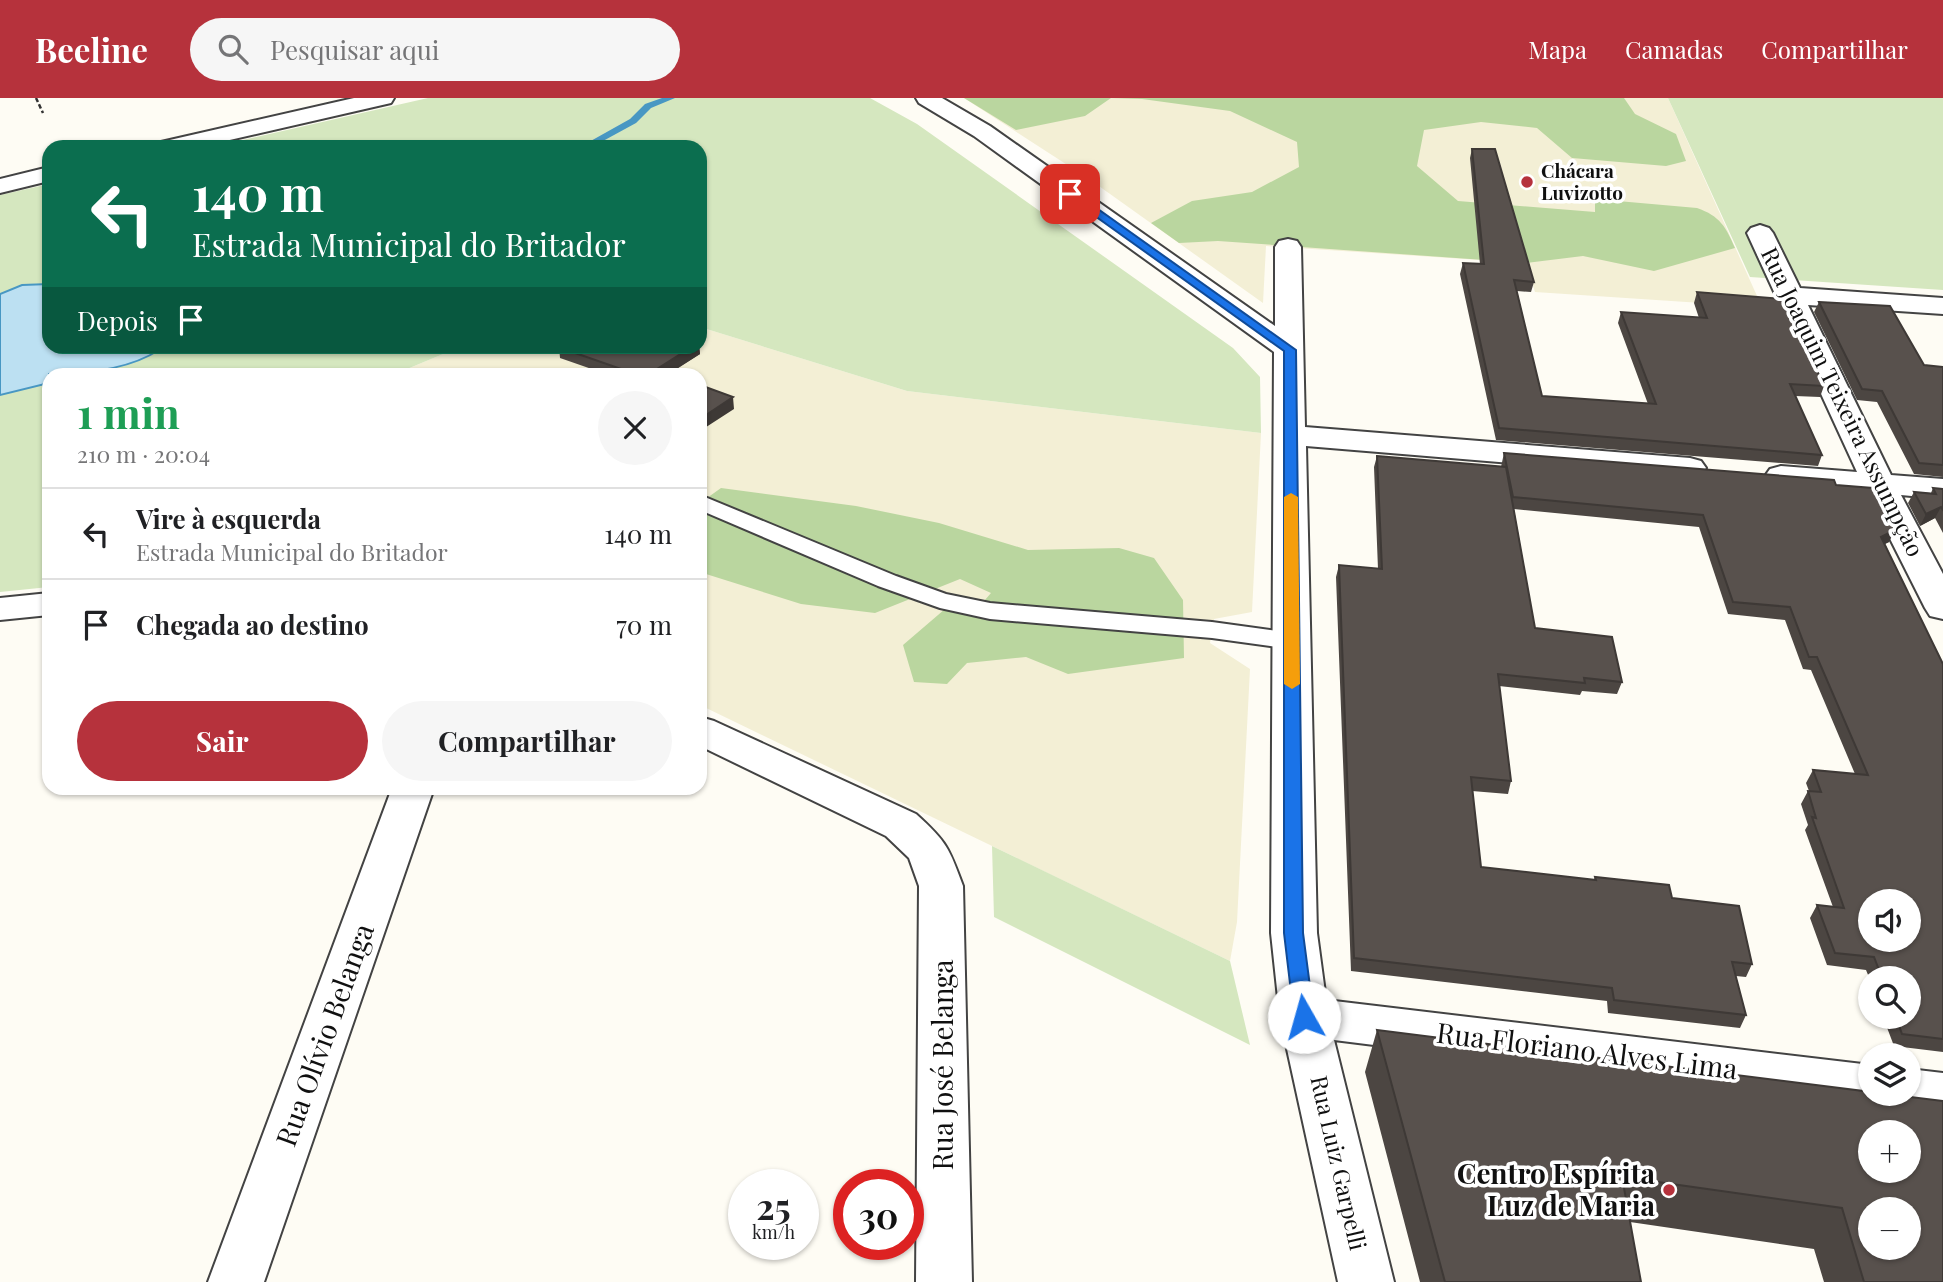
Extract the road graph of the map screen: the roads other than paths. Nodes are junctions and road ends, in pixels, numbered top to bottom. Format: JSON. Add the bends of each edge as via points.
{"nodes":[{"id":1,"x":383,"y":98,"type":"edge"},
{"id":2,"x":927,"y":98,"type":"edge"},
{"id":3,"x":200,"y":140,"type":"edge"},
{"id":4,"x":42,"y":176,"type":"edge"},
{"id":5,"x":0,"y":186,"type":"edge"},
{"id":6,"x":1760,"y":233,"type":"dead end"},
{"id":7,"x":1288,"y":247,"type":"dead end"},
{"id":8,"x":1791,"y":296,"type":"junction"},
{"id":9,"x":1943,"y":306,"type":"edge"},
{"id":10,"x":1290,"y":350,"type":"junction"},
{"id":11,"x":1290,"y":435,"type":"junction"},
{"id":12,"x":1715,"y":470,"type":"edge"},
{"id":13,"x":1756,"y":474,"type":"edge"},
{"id":14,"x":1879,"y":484,"type":"junction"},
{"id":15,"x":1943,"y":489,"type":"edge"},
{"id":16,"x":707,"y":505,"type":"edge"},
{"id":17,"x":42,"y":605,"type":"edge"},
{"id":18,"x":1943,"y":608,"type":"edge"},
{"id":19,"x":3,"y":612,"type":"edge"},
{"id":20,"x":1292,"y":641,"type":"junction"},
{"id":21,"x":707,"y":733,"type":"edge"},
{"id":22,"x":410,"y":795,"type":"edge"},
{"id":23,"x":1304,"y":1017,"type":"junction"},
{"id":24,"x":1858,"y":1084,"type":"edge"},
{"id":25,"x":1921,"y":1091,"type":"edge"},
{"id":26,"x":1943,"y":1094,"type":"edge"},
{"id":27,"x":236,"y":1282,"type":"edge"},
{"id":28,"x":944,"y":1282,"type":"edge"},
{"id":29,"x":1366,"y":1282,"type":"edge"}],
"edges":[{"from":1,"to":3,"type":"street"},
{"from":2,"to":10,"type":"street","via":[[982,131]]},
{"from":4,"to":5,"type":"street"},
{"from":6,"to":8,"type":"street","name":"Rua Joaquim Teixeira Assumpção"},
{"from":7,"to":10,"type":"street","name":"Rua Luiz Garpelli"},
{"from":8,"to":9,"type":"street"},
{"from":8,"to":14,"type":"street","name":"Rua Joaquim Teixeira Assumpção"},
{"from":10,"to":11,"type":"street","name":"Rua Luiz Garpelli"},
{"from":11,"to":12,"type":"street"},
{"from":11,"to":20,"type":"street","name":"Rua Luiz Garpelli"},
{"from":13,"to":14,"type":"street"},
{"from":14,"to":15,"type":"street"},
{"from":14,"to":18,"type":"street","name":"Rua Joaquim Teixeira Assumpção"},
{"from":16,"to":20,"type":"lane","via":[[940,600],[990,611]]},
{"from":17,"to":19,"type":"street"},
{"from":20,"to":23,"type":"street","name":"Rua Luiz Garpelli","via":[[1294,933]]},
{"from":21,"to":28,"type":"street","name":"Rua José Belanga","via":[[901,825],[928,850],[941,886]]},
{"from":22,"to":27,"type":"street","name":"Rua Olívio Belanga"},
{"from":23,"to":24,"type":"street","name":"Rua Floriano Alves Lima"},
{"from":23,"to":29,"type":"street","name":"Rua Luiz Garpelli"},
{"from":25,"to":26,"type":"street"}]}
